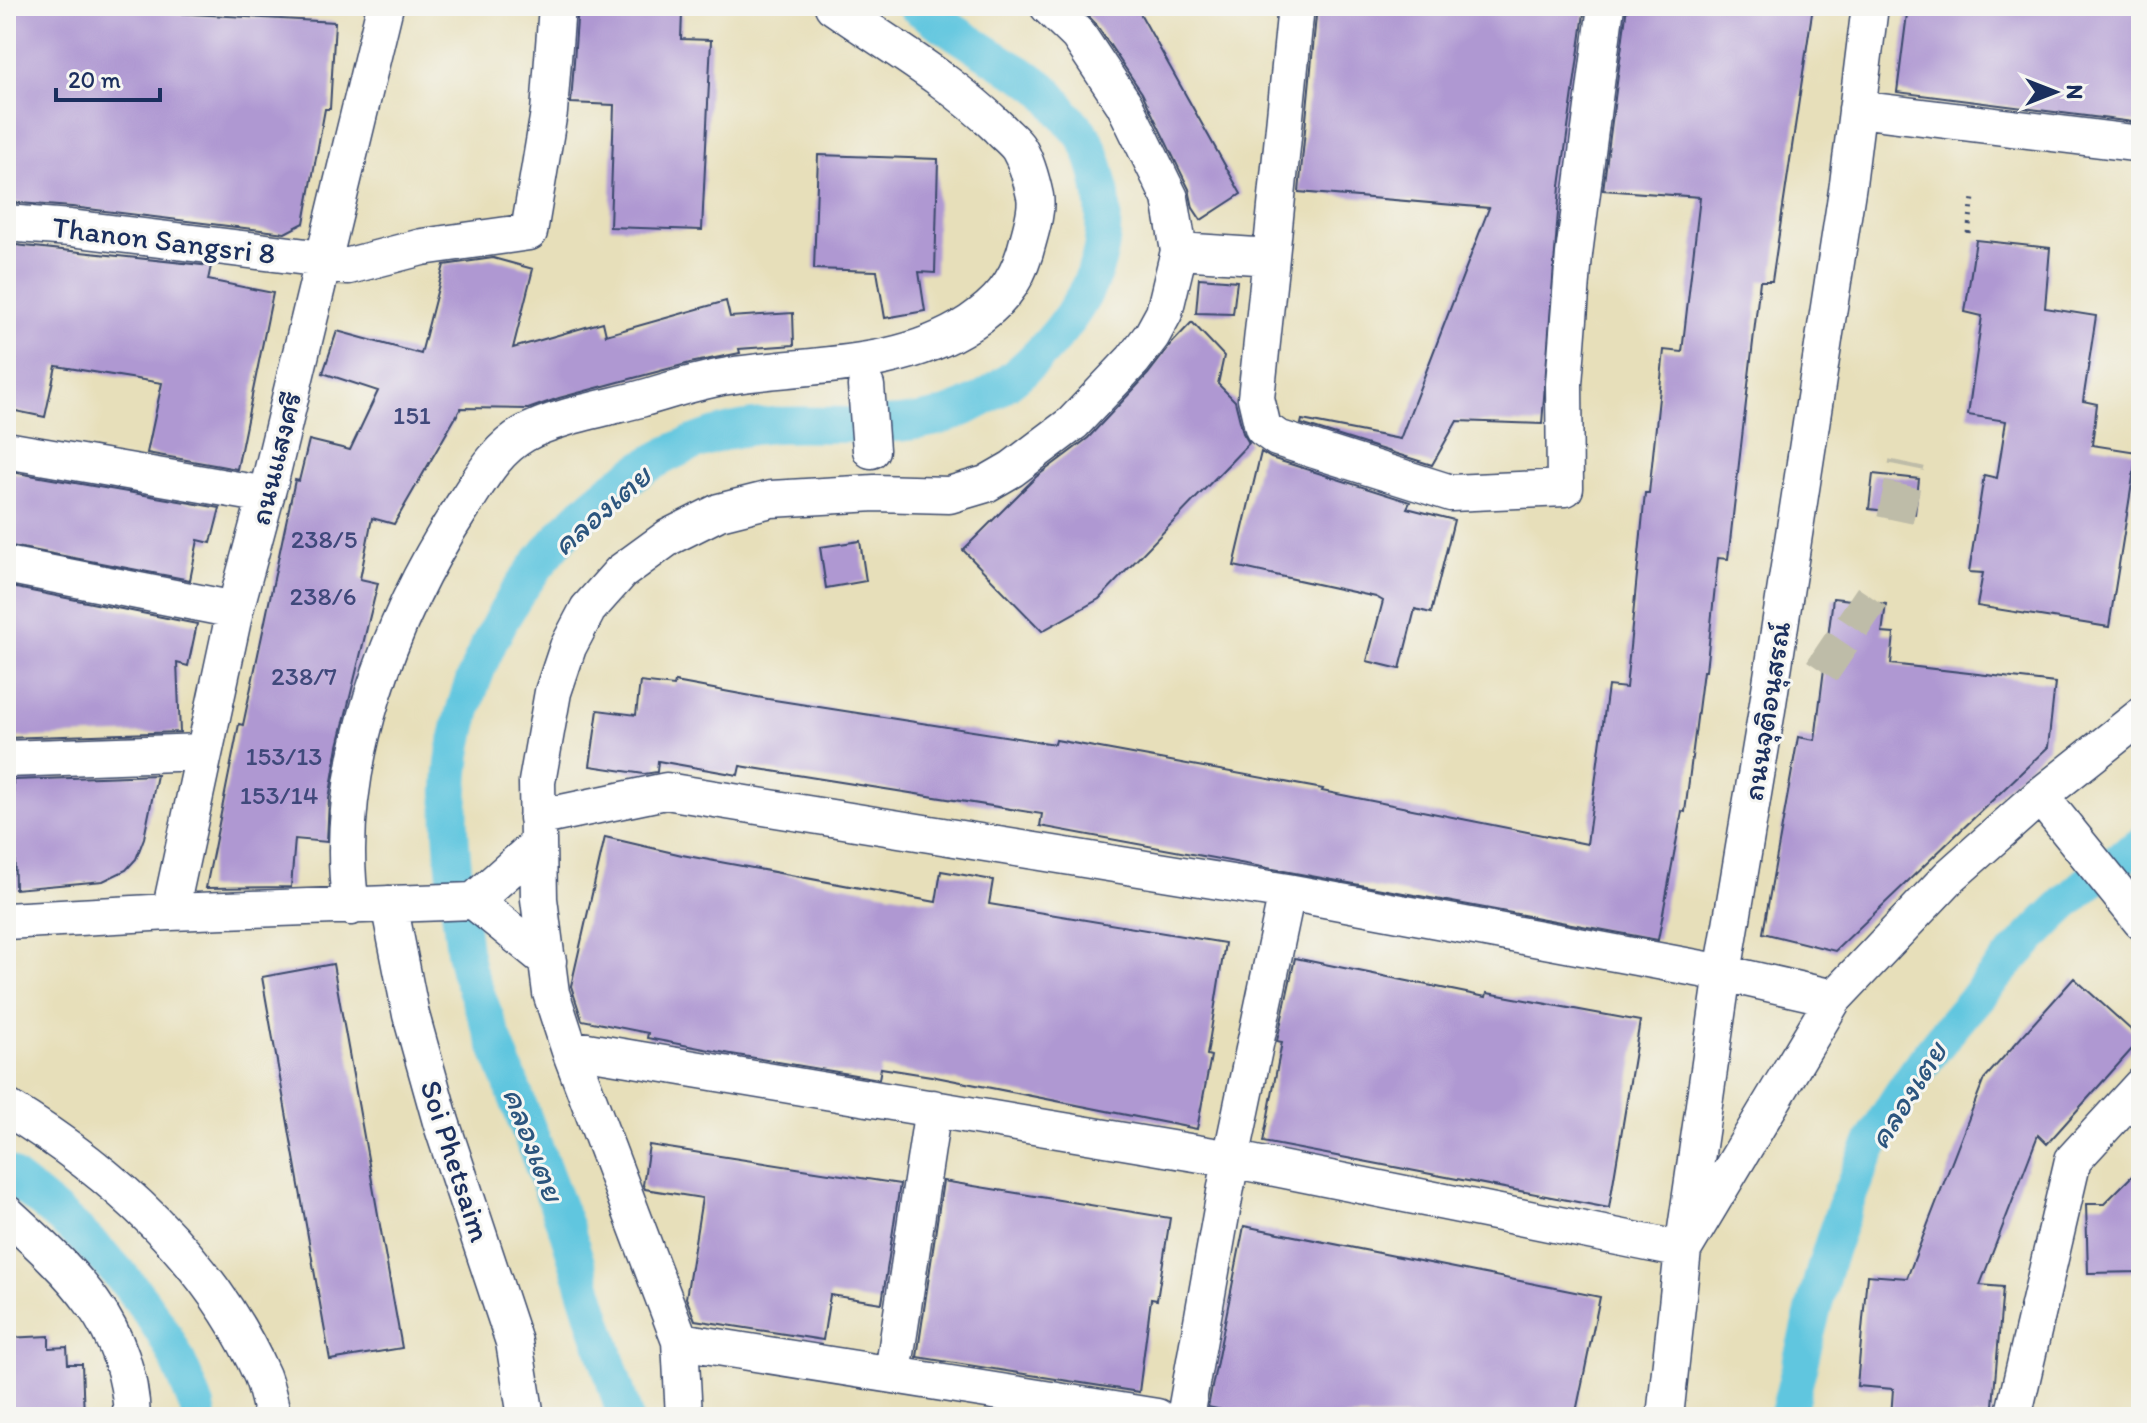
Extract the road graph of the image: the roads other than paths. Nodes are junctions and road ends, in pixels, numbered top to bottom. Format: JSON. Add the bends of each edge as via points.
{"nodes":[{"id":1,"x":385,"y":6,"type":"edge"},
{"id":2,"x":557,"y":6,"type":"edge"},
{"id":3,"x":833,"y":6,"type":"edge"},
{"id":4,"x":1048,"y":6,"type":"edge"},
{"id":5,"x":1296,"y":6,"type":"edge"},
{"id":6,"x":1606,"y":6,"type":"edge"},
{"id":7,"x":1870,"y":6,"type":"edge"},
{"id":8,"x":1857,"y":109,"type":"junction"},
{"id":9,"x":2141,"y":144,"type":"edge"},
{"id":10,"x":6,"y":223,"type":"edge"},
{"id":11,"x":1179,"y":251,"type":"junction"},
{"id":12,"x":1271,"y":257,"type":"junction"},
{"id":13,"x":322,"y":262,"type":"junction"},
{"id":14,"x":866,"y":386,"type":"dead end"},
{"id":15,"x":6,"y":450,"type":"edge"},
{"id":16,"x":871,"y":450,"type":"dead end"},
{"id":17,"x":266,"y":495,"type":"junction"},
{"id":18,"x":6,"y":565,"type":"edge"},
{"id":19,"x":235,"y":610,"type":"junction"},
{"id":20,"x":2141,"y":716,"type":"edge"},
{"id":21,"x":203,"y":752,"type":"junction"},
{"id":22,"x":6,"y":759,"type":"edge"},
{"id":23,"x":2049,"y":807,"type":"junction"},
{"id":24,"x":538,"y":831,"type":"junction"},
{"id":25,"x":1287,"y":892,"type":"junction"},
{"id":26,"x":474,"y":901,"type":"junction"},
{"id":27,"x":399,"y":904,"type":"junction"},
{"id":28,"x":351,"y":907,"type":"junction"},
{"id":29,"x":170,"y":912,"type":"junction"},
{"id":30,"x":2139,"y":913,"type":"edge"},
{"id":31,"x":6,"y":921,"type":"edge"},
{"id":32,"x":548,"y":961,"type":"junction"},
{"id":33,"x":1723,"y":973,"type":"junction"},
{"id":34,"x":1834,"y":998,"type":"junction"},
{"id":35,"x":569,"y":1048,"type":"junction"},
{"id":36,"x":2141,"y":1086,"type":"edge"},
{"id":37,"x":6,"y":1107,"type":"edge"},
{"id":38,"x":933,"y":1108,"type":"junction"},
{"id":39,"x":1231,"y":1159,"type":"junction"},
{"id":40,"x":6,"y":1213,"type":"edge"},
{"id":41,"x":1683,"y":1250,"type":"junction"},
{"id":42,"x":50,"y":1253,"type":"junction"},
{"id":43,"x":6,"y":1254,"type":"edge"},
{"id":44,"x":680,"y":1341,"type":"junction"},
{"id":45,"x":893,"y":1373,"type":"junction"},
{"id":46,"x":132,"y":1417,"type":"edge"},
{"id":47,"x":273,"y":1417,"type":"edge"},
{"id":48,"x":526,"y":1417,"type":"edge"},
{"id":49,"x":684,"y":1417,"type":"edge"},
{"id":50,"x":1157,"y":1417,"type":"edge"},
{"id":51,"x":1185,"y":1417,"type":"edge"},
{"id":52,"x":1665,"y":1417,"type":"edge"},
{"id":53,"x":2013,"y":1417,"type":"edge"}],
"edges":[{"from":1,"to":13,"type":"street","name":"ถนนเเสงศรี"},
{"from":2,"to":13,"type":"street","name":"Thanon Sangsri 8","via":[[549,112],[529,232],[422,247],[349,266]]},
{"from":3,"to":28,"type":"street","via":[[978,108],[1018,148],[1036,200],[1010,288],[990,309],[952,334],[901,354],[727,376],[537,428],[509,445],[444,534],[379,676],[364,724],[351,801],[346,854]]},
{"from":4,"to":11,"type":"street","via":[[1078,35],[1137,129],[1170,198]]},
{"from":5,"to":12,"type":"street"},
{"from":6,"to":12,"type":"street","via":[[1574,254],[1564,384],[1565,488],[1451,493],[1277,438],[1263,428],[1256,398]]},
{"from":7,"to":8,"type":"street","name":"ถนนจุติอนุสรณ์"},
{"from":8,"to":9,"type":"street"},
{"from":8,"to":33,"type":"street","name":"ถนนจุติอนุสรณ์"},
{"from":10,"to":13,"type":"street","name":"Thanon Sangsri 8"},
{"from":11,"to":12,"type":"street"},
{"from":11,"to":24,"type":"street","via":[[1164,313],[1133,360],[1073,423],[1012,469],[967,492],[949,495],[875,493],[745,504],[694,523],[621,572],[588,609],[553,692],[537,782]]},
{"from":13,"to":17,"type":"street","name":"ถนนเเสงศรี"},
{"from":14,"to":16,"type":"street"},
{"from":15,"to":17,"type":"street"},
{"from":17,"to":19,"type":"street","name":"ถนนเเสงศรี"},
{"from":18,"to":19,"type":"street"},
{"from":19,"to":21,"type":"street","name":"ถนนเเสงศรี"},
{"from":20,"to":23,"type":"street"},
{"from":21,"to":22,"type":"street"},
{"from":21,"to":29,"type":"street","name":"ถนนเเสงศรี"},
{"from":23,"to":30,"type":"street"},
{"from":23,"to":34,"type":"street","via":[[1950,876]]},
{"from":24,"to":25,"type":"street","via":[[666,791]]},
{"from":24,"to":26,"type":"street"},
{"from":24,"to":32,"type":"street","via":[[539,899]]},
{"from":25,"to":33,"type":"street"},
{"from":25,"to":39,"type":"street"},
{"from":26,"to":27,"type":"street"},
{"from":26,"to":32,"type":"street"},
{"from":27,"to":28,"type":"street"},
{"from":27,"to":48,"type":"street","name":"Soi Phetsaim","via":[[411,1015],[514,1342]]},
{"from":28,"to":29,"type":"street"},
{"from":29,"to":31,"type":"street"},
{"from":32,"to":35,"type":"street","via":[[551,993]]},
{"from":33,"to":34,"type":"street"},
{"from":33,"to":41,"type":"street","name":"ถนนจุติอนุสรณ์"},
{"from":34,"to":41,"type":"street"},
{"from":35,"to":38,"type":"street"},
{"from":35,"to":44,"type":"street"},
{"from":36,"to":53,"type":"street","via":[[2073,1160]]},
{"from":37,"to":47,"type":"street","via":[[94,1165],[136,1202],[202,1275],[263,1378]]},
{"from":38,"to":39,"type":"street"},
{"from":38,"to":45,"type":"street"},
{"from":39,"to":41,"type":"street"},
{"from":39,"to":51,"type":"street"},
{"from":40,"to":42,"type":"street"},
{"from":41,"to":52,"type":"street","name":"ถนนจุติอนุสรณ์"},
{"from":42,"to":43,"type":"street"},
{"from":42,"to":46,"type":"street","via":[[113,1334],[128,1376]]},
{"from":44,"to":45,"type":"street"},
{"from":44,"to":49,"type":"street"},
{"from":45,"to":50,"type":"street"}]}
